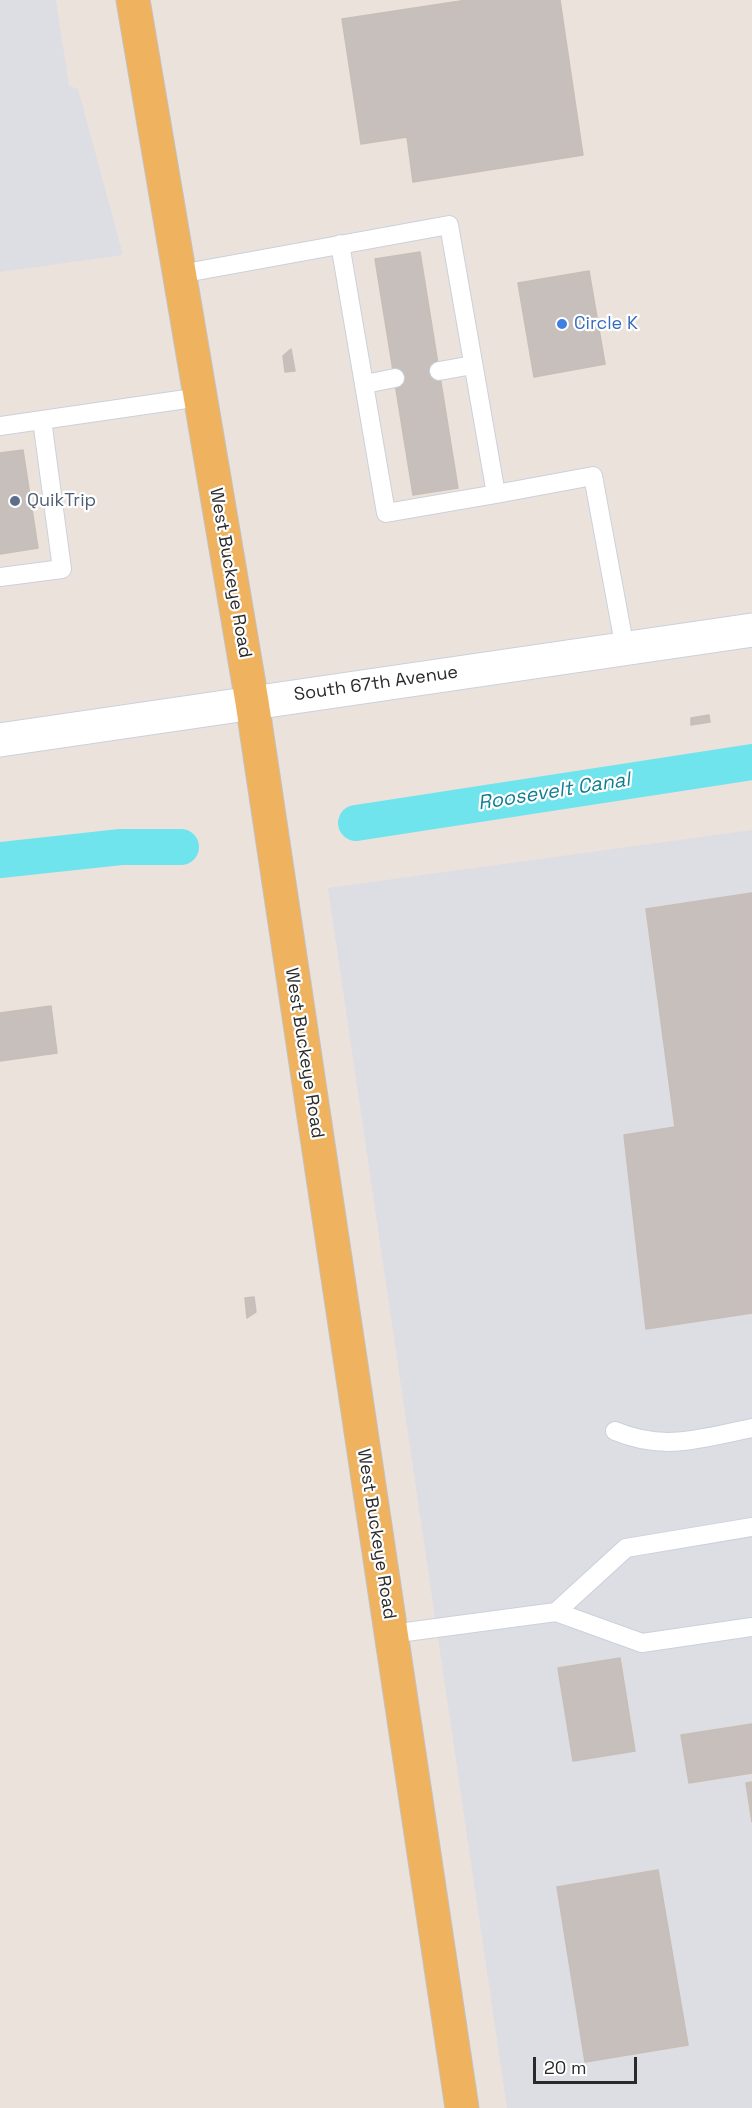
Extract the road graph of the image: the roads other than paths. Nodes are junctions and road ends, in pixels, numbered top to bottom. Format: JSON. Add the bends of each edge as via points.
{"nodes":[{"id":1,"x":133,"y":0,"type":"edge"},
{"id":2,"x":340,"y":244,"type":"junction"},
{"id":3,"x":180,"y":274,"type":"junction"},
{"id":4,"x":473,"y":365,"type":"junction"},
{"id":5,"x":439,"y":371,"type":"dead end"},
{"id":6,"x":395,"y":378,"type":"dead end"},
{"id":7,"x":365,"y":384,"type":"junction"},
{"id":8,"x":200,"y":396,"type":"junction"},
{"id":9,"x":42,"y":420,"type":"junction"},
{"id":10,"x":0,"y":426,"type":"edge"},
{"id":11,"x":496,"y":494,"type":"junction"},
{"id":12,"x":0,"y":577,"type":"edge"},
{"id":13,"x":752,"y":630,"type":"edge"},
{"id":14,"x":625,"y":649,"type":"junction"},
{"id":15,"x":252,"y":702,"type":"junction"},
{"id":16,"x":0,"y":740,"type":"edge"},
{"id":17,"x":752,"y":1428,"type":"edge"},
{"id":18,"x":615,"y":1431,"type":"dead end"},
{"id":19,"x":752,"y":1527,"type":"edge"},
{"id":20,"x":556,"y":1612,"type":"junction"},
{"id":21,"x":752,"y":1627,"type":"edge"},
{"id":22,"x":391,"y":1634,"type":"junction"},
{"id":23,"x":462,"y":2108,"type":"edge"}],
"edges":[{"from":1,"to":3,"type":"main road","name":"West Buckeye Road"},
{"from":2,"to":3,"type":"lane"},
{"from":2,"to":4,"type":"lane","via":[[449,225]]},
{"from":2,"to":7,"type":"lane"},
{"from":3,"to":8,"type":"main road","name":"West Buckeye Road"},
{"from":4,"to":5,"type":"lane"},
{"from":4,"to":11,"type":"lane"},
{"from":6,"to":7,"type":"lane"},
{"from":7,"to":11,"type":"lane","via":[[386,513]]},
{"from":8,"to":9,"type":"lane"},
{"from":8,"to":15,"type":"main road","name":"West Buckeye Road"},
{"from":9,"to":10,"type":"lane"},
{"from":9,"to":12,"type":"lane","via":[[62,568]]},
{"from":11,"to":14,"type":"lane","via":[[593,476]]},
{"from":13,"to":14,"type":"main road","name":"South 67th Avenue"},
{"from":14,"to":15,"type":"main road","name":"South 67th Avenue"},
{"from":15,"to":16,"type":"main road","name":"South 67th Avenue"},
{"from":15,"to":22,"type":"main road","name":"West Buckeye Road"},
{"from":17,"to":18,"type":"lane","via":[[681,1442],[652,1443]]},
{"from":19,"to":20,"type":"lane","via":[[626,1548]]},
{"from":20,"to":21,"type":"lane","via":[[642,1643]]},
{"from":20,"to":22,"type":"lane"},
{"from":22,"to":23,"type":"main road","name":"West Buckeye Road"}]}
